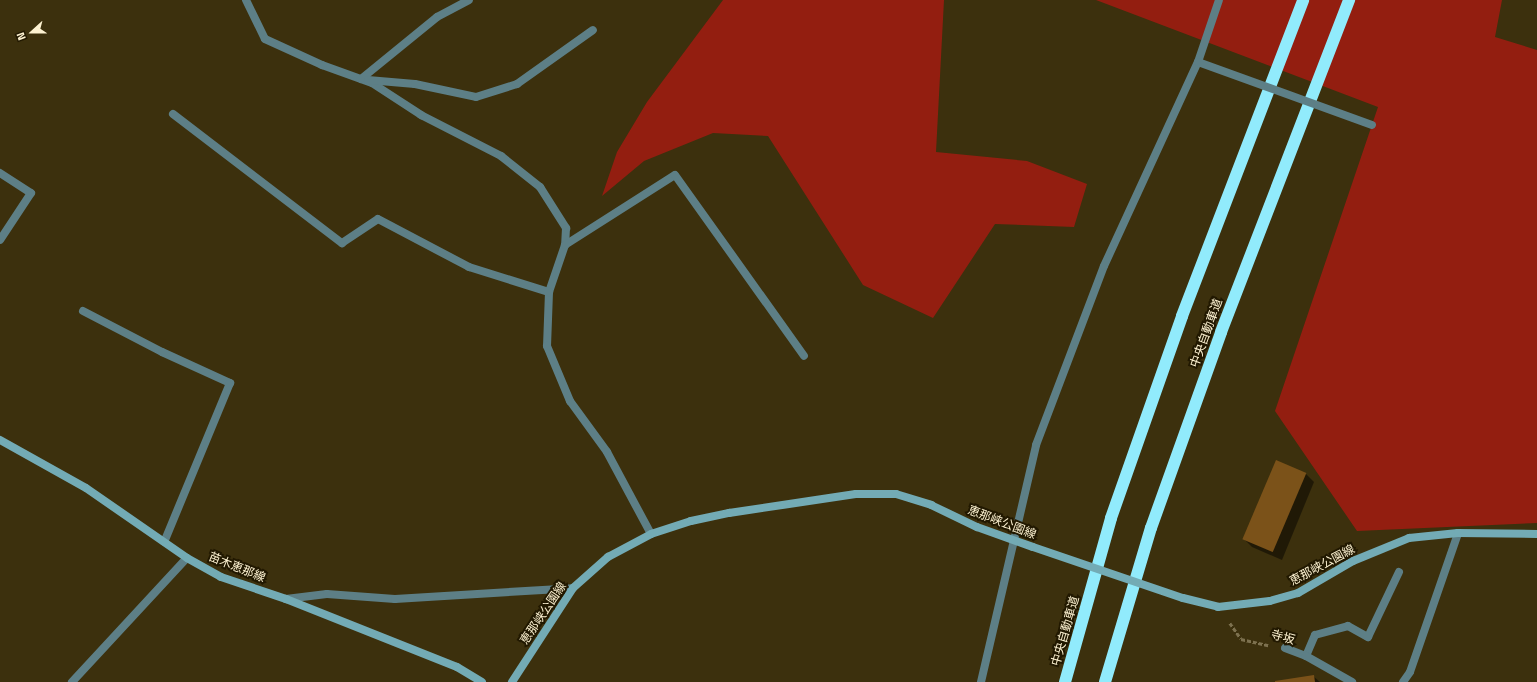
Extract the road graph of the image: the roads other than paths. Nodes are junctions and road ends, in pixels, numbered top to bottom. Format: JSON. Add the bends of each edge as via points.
{"nodes":[{"id":1,"x":246,"y":0,"type":"edge"},
{"id":2,"x":469,"y":0,"type":"edge"},
{"id":3,"x":1220,"y":0,"type":"edge"},
{"id":4,"x":1303,"y":0,"type":"edge"},
{"id":5,"x":1349,"y":0,"type":"edge"},
{"id":6,"x":592,"y":30,"type":"dead end"},
{"id":7,"x":1198,"y":62,"type":"junction"},
{"id":8,"x":361,"y":79,"type":"junction"},
{"id":9,"x":173,"y":114,"type":"dead end"},
{"id":10,"x":1372,"y":125,"type":"dead end"},
{"id":11,"x":0,"y":173,"type":"edge"},
{"id":12,"x":0,"y":240,"type":"edge"},
{"id":13,"x":565,"y":245,"type":"junction"},
{"id":14,"x":549,"y":292,"type":"junction"},
{"id":15,"x":83,"y":311,"type":"dead end"},
{"id":16,"x":804,"y":356,"type":"dead end"},
{"id":17,"x":0,"y":440,"type":"edge"},
{"id":18,"x":1458,"y":533,"type":"junction"},
{"id":19,"x":651,"y":534,"type":"junction"},
{"id":20,"x":1537,"y":534,"type":"edge"},
{"id":21,"x":1015,"y":540,"type":"junction"},
{"id":22,"x":164,"y":542,"type":"junction"},
{"id":23,"x":187,"y":558,"type":"junction"},
{"id":24,"x":1399,"y":572,"type":"dead end"},
{"id":25,"x":573,"y":588,"type":"junction"},
{"id":26,"x":286,"y":599,"type":"junction"},
{"id":27,"x":1285,"y":648,"type":"road end"},
{"id":28,"x":1306,"y":656,"type":"junction"},
{"id":29,"x":72,"y":682,"type":"edge"},
{"id":30,"x":482,"y":682,"type":"edge"},
{"id":31,"x":512,"y":682,"type":"edge"},
{"id":32,"x":981,"y":682,"type":"edge"},
{"id":33,"x":1064,"y":682,"type":"edge"},
{"id":34,"x":1105,"y":682,"type":"edge"},
{"id":35,"x":1352,"y":682,"type":"edge"},
{"id":36,"x":1403,"y":682,"type":"edge"}],
"edges":[{"from":1,"to":8,"type":"street","via":[[265,39],[322,65]]},
{"from":2,"to":8,"type":"street","via":[[437,17]]},
{"from":3,"to":7,"type":"street"},
{"from":4,"to":33,"type":"highway","name":"中央自動車道","via":[[1182,316],[1122,488]]},
{"from":5,"to":34,"type":"highway","name":"中央自動車道","via":[[1215,347],[1151,528]]},
{"from":6,"to":8,"type":"street","via":[[517,84],[476,96],[415,84]]},
{"from":7,"to":10,"type":"street","bridge":true},
{"from":7,"to":21,"type":"street","via":[[1104,266],[1036,445]]},
{"from":8,"to":13,"type":"street","via":[[372,83],[421,115],[501,156],[540,187],[566,228]]},
{"from":9,"to":14,"type":"street","via":[[342,243],[378,219],[469,267]]},
{"from":11,"to":12,"type":"street","via":[[31,193]]},
{"from":13,"to":14,"type":"street"},
{"from":13,"to":16,"type":"street","via":[[675,175]]},
{"from":14,"to":19,"type":"street","via":[[547,346],[570,401],[607,452]]},
{"from":15,"to":22,"type":"street","via":[[162,352],[230,383]]},
{"from":17,"to":22,"type":"main road","name":"苗木恵那線","via":[[86,488]]},
{"from":18,"to":20,"type":"main road","name":"恵那峡公園線"},
{"from":18,"to":21,"type":"main road","name":"恵那峡公園線","bridge":true,"via":[[1409,538],[1390,544],[1291,595],[1270,601],[1218,607],[1183,598]]},
{"from":18,"to":36,"type":"street","via":[[1410,672]]},
{"from":19,"to":21,"type":"main road","name":"恵那峡公園線","via":[[729,512],[856,494],[896,494],[931,505],[977,527]]},
{"from":19,"to":25,"type":"main road","name":"恵那峡公園線","via":[[608,557]]},
{"from":21,"to":32,"type":"street"},
{"from":22,"to":23,"type":"main road","name":"苗木恵那線"},
{"from":23,"to":26,"type":"main road","name":"苗木恵那線","via":[[221,577]]},
{"from":23,"to":29,"type":"street"},
{"from":24,"to":28,"type":"street","via":[[1368,637],[1348,626],[1316,635]]},
{"from":25,"to":26,"type":"street","via":[[396,599],[327,594]]},
{"from":25,"to":31,"type":"main road","name":"恵那峡公園線"},
{"from":26,"to":30,"type":"main road","name":"苗木恵那線","via":[[457,667]]},
{"from":27,"to":28,"type":"street","name":"寺坂"},
{"from":28,"to":35,"type":"street","name":"寺坂"}]}
